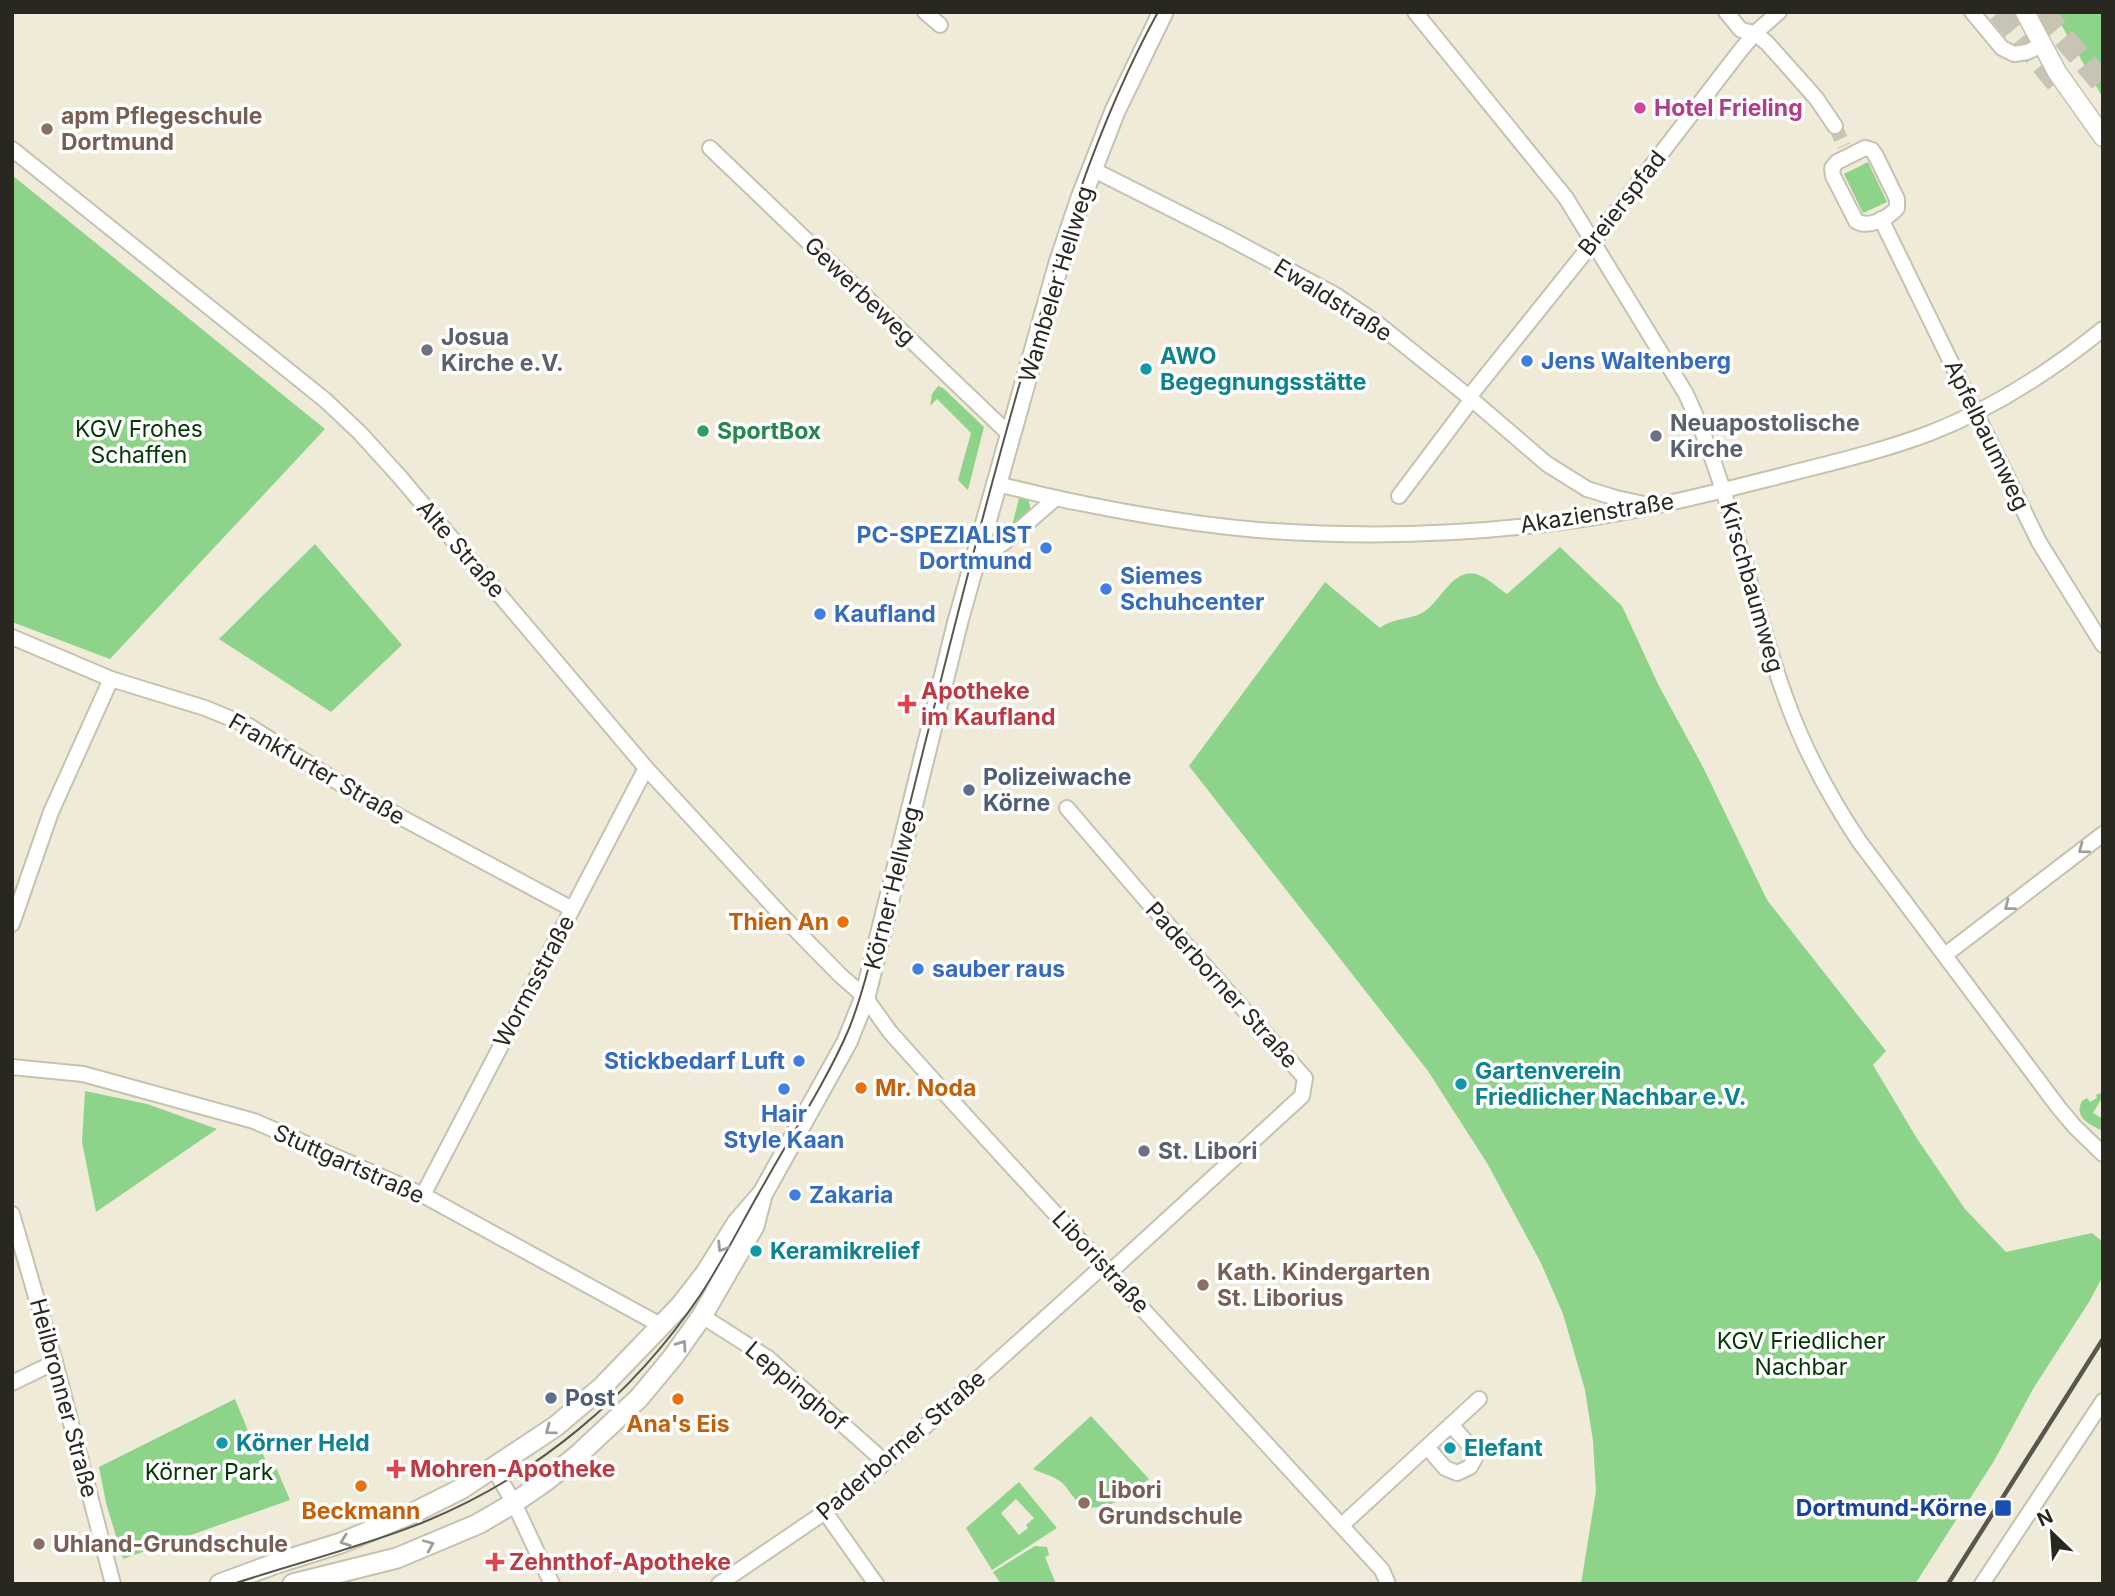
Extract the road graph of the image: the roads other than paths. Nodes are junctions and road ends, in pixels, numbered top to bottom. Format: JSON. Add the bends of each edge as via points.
{"nodes":[{"id":1,"x":925,"y":12,"type":"edge"},
{"id":2,"x":1163,"y":12,"type":"edge"},
{"id":3,"x":1416,"y":12,"type":"edge"},
{"id":4,"x":1726,"y":12,"type":"edge"},
{"id":5,"x":1779,"y":12,"type":"edge"},
{"id":6,"x":1972,"y":12,"type":"edge"},
{"id":7,"x":2025,"y":12,"type":"edge"},
{"id":8,"x":940,"y":25,"type":"dead end"},
{"id":9,"x":1755,"y":33,"type":"junction"},
{"id":10,"x":2042,"y":45,"type":"junction"},
{"id":11,"x":1835,"y":126,"type":"tunnel mouth"},
{"id":12,"x":2103,"y":137,"type":"edge"},
{"id":13,"x":709,"y":148,"type":"dead end"},
{"id":14,"x":12,"y":149,"type":"edge"},
{"id":15,"x":1092,"y":169,"type":"junction"},
{"id":16,"x":1881,"y":219,"type":"junction"},
{"id":17,"x":1593,"y":241,"type":"junction"},
{"id":18,"x":2103,"y":329,"type":"edge"},
{"id":19,"x":1470,"y":398,"type":"junction"},
{"id":20,"x":1975,"y":412,"type":"junction"},
{"id":21,"x":1010,"y":434,"type":"junction"},
{"id":22,"x":996,"y":484,"type":"junction"},
{"id":23,"x":1587,"y":489,"type":"junction"},
{"id":24,"x":1724,"y":490,"type":"junction"},
{"id":25,"x":1399,"y":496,"type":"dead end"},
{"id":26,"x":1056,"y":498,"type":"junction"},
{"id":27,"x":1652,"y":506,"type":"junction"},
{"id":28,"x":1578,"y":520,"type":"junction"},
{"id":29,"x":973,"y":564,"type":"junction"},
{"id":30,"x":12,"y":637,"type":"edge"},
{"id":31,"x":2103,"y":645,"type":"edge"},
{"id":32,"x":111,"y":679,"type":"junction"},
{"id":33,"x":646,"y":768,"type":"junction"},
{"id":34,"x":1067,"y":808,"type":"dead end"},
{"id":35,"x":2103,"y":834,"type":"edge"},
{"id":36,"x":572,"y":909,"type":"junction"},
{"id":37,"x":12,"y":924,"type":"edge"},
{"id":38,"x":1945,"y":955,"type":"junction"},
{"id":39,"x":865,"y":997,"type":"junction"},
{"id":40,"x":12,"y":1067,"type":"edge"},
{"id":41,"x":2103,"y":1154,"type":"edge"},
{"id":42,"x":763,"y":1193,"type":"junction"},
{"id":43,"x":423,"y":1195,"type":"junction"},
{"id":44,"x":12,"y":1214,"type":"edge"},
{"id":45,"x":1107,"y":1269,"type":"junction"},
{"id":46,"x":702,"y":1316,"type":"junction"},
{"id":47,"x":662,"y":1326,"type":"junction"},
{"id":48,"x":55,"y":1362,"type":"junction"},
{"id":49,"x":12,"y":1383,"type":"edge"},
{"id":50,"x":1479,"y":1399,"type":"dead end"},
{"id":51,"x":2103,"y":1401,"type":"edge"},
{"id":52,"x":1451,"y":1425,"type":"junction"},
{"id":53,"x":1427,"y":1447,"type":"junction"},
{"id":54,"x":885,"y":1462,"type":"junction"},
{"id":55,"x":495,"y":1469,"type":"junction"},
{"id":56,"x":514,"y":1503,"type":"junction"},
{"id":57,"x":825,"y":1512,"type":"junction"},
{"id":58,"x":1342,"y":1525,"type":"junction"},
{"id":59,"x":113,"y":1584,"type":"edge"},
{"id":60,"x":219,"y":1584,"type":"edge"},
{"id":61,"x":293,"y":1584,"type":"edge"},
{"id":62,"x":552,"y":1584,"type":"edge"},
{"id":63,"x":719,"y":1584,"type":"edge"},
{"id":64,"x":876,"y":1584,"type":"edge"},
{"id":65,"x":1388,"y":1584,"type":"edge"},
{"id":66,"x":1982,"y":1584,"type":"edge"}],
"edges":[{"from":1,"to":8,"type":"street"},
{"from":2,"to":15,"type":"main road","name":"Wambeler Hellweg"},
{"from":3,"to":17,"type":"street","name":"Kirschbaumweg","via":[[1549,175]]},
{"from":4,"to":9,"type":"street","via":[[1741,30]]},
{"from":5,"to":9,"type":"street","name":"Breierspfad"},
{"from":6,"to":10,"type":"street","via":[[2002,48],[2014,54]]},
{"from":7,"to":10,"type":"street"},
{"from":9,"to":11,"type":"street","via":[[1816,98]]},
{"from":9,"to":17,"type":"street","name":"Breierspfad"},
{"from":10,"to":12,"type":"street"},
{"from":13,"to":21,"type":"street","name":"Gewerbeweg"},
{"from":14,"to":33,"type":"street","name":"Alte Straße","via":[[360,433]]},
{"from":15,"to":19,"type":"street","name":"Ewaldstraße","via":[[1337,296]]},
{"from":15,"to":21,"type":"main road","name":"Wambeler Hellweg","via":[[1059,263]]},
{"from":16,"to":16,"type":"street","via":[[1861,224],[1850,210],[1832,168],[1847,151],[1865,148],[1876,156],[1897,199],[1897,208]]},
{"from":16,"to":20,"type":"street","name":"Apfelbaumweg"},
{"from":17,"to":19,"type":"street","name":"Breierspfad"},
{"from":17,"to":24,"type":"street","name":"Kirschbaumweg","via":[[1686,394]]},
{"from":18,"to":20,"type":"street","name":"Akazienstraße","via":[[2026,384]]},
{"from":19,"to":23,"type":"street","name":"Ewaldstraße","via":[[1547,464]]},
{"from":19,"to":25,"type":"street","name":"Breierspfad"},
{"from":20,"to":24,"type":"street","name":"Akazienstraße","via":[[1886,448]]},
{"from":20,"to":31,"type":"street","name":"Apfelbaumweg","via":[[2039,542]]},
{"from":21,"to":22,"type":"main road","name":"Wambeler Hellweg"},
{"from":22,"to":26,"type":"street","name":"Akazienstraße"},
{"from":22,"to":29,"type":"main road","name":"Wambeler Hellweg"},
{"from":23,"to":27,"type":"street","name":"Ewaldstraße"},
{"from":23,"to":28,"type":"street","via":[[1588,506]]},
{"from":24,"to":27,"type":"street","name":"Akazienstraße"},
{"from":24,"to":38,"type":"street","name":"Kirschbaumweg","via":[[1786,699],[1816,769],[1859,841]]},
{"from":26,"to":28,"type":"street","name":"Akazienstraße","via":[[1155,518],[1357,535]]},
{"from":26,"to":29,"type":"street"},
{"from":27,"to":28,"type":"street","name":"Akazienstraße"},
{"from":29,"to":39,"type":"main road","name":"Körner Hellweg"},
{"from":30,"to":32,"type":"street","name":"Frankfurter Straße"},
{"from":32,"to":36,"type":"street","name":"Frankfurter Straße","via":[[249,726],[352,791]]},
{"from":32,"to":37,"type":"street","via":[[51,812]]},
{"from":33,"to":36,"type":"street","name":"Wormsstraße"},
{"from":33,"to":39,"type":"street","name":"Alte Straße","via":[[785,919]]},
{"from":34,"to":45,"type":"street","name":"Paderborner Straße","via":[[1305,1078],[1302,1096]]},
{"from":35,"to":38,"type":"street","one_way":true},
{"from":36,"to":43,"type":"street","name":"Wormsstraße"},
{"from":38,"to":41,"type":"street","name":"Kirschbaumweg","via":[[2059,1108]]},
{"from":39,"to":42,"type":"main road","name":"Körner Hellweg","via":[[847,1042]]},
{"from":39,"to":45,"type":"street","name":"Liboristraße","via":[[890,1032]]},
{"from":40,"to":43,"type":"street","name":"Stuttgartstraße","via":[[83,1074],[254,1121]]},
{"from":42,"to":46,"type":"main road","name":"Körner Hellweg","via":[[754,1226]]},
{"from":42,"to":47,"type":"main road","name":"Körner Hellweg","one_way":true},
{"from":43,"to":47,"type":"street","name":"Stuttgartstraße"},
{"from":44,"to":48,"type":"street","name":"Heilbronner Straße"},
{"from":45,"to":54,"type":"street","name":"Paderborner Straße"},
{"from":45,"to":58,"type":"street","name":"Liboristraße"},
{"from":46,"to":54,"type":"street","name":"Leppinghof","via":[[768,1358]]},
{"from":56,"to":46,"type":"main road","name":"Körner Hellweg","one_way":true,"via":[[579,1454],[639,1398]]},
{"from":47,"to":55,"type":"main road","name":"Körner Hellweg","one_way":true,"via":[[565,1419]]},
{"from":48,"to":49,"type":"street"},
{"from":48,"to":59,"type":"street","name":"Heilbronner Straße"},
{"from":50,"to":52,"type":"street"},
{"from":51,"to":66,"type":"street"},
{"from":52,"to":53,"type":"street"},
{"from":52,"to":53,"type":"street","via":[[1472,1448],[1475,1458],[1470,1467],[1457,1473],[1445,1468]]},
{"from":53,"to":58,"type":"street"},
{"from":54,"to":57,"type":"street","name":"Paderborner Straße"},
{"from":55,"to":56,"type":"street"},
{"from":55,"to":60,"type":"main road","name":"Körner Hellweg","one_way":true,"via":[[403,1518]]},
{"from":61,"to":56,"type":"main road","name":"Körner Hellweg","one_way":true,"via":[[397,1558],[478,1524]]},
{"from":56,"to":62,"type":"street"},
{"from":57,"to":63,"type":"street","name":"Paderborner Straße"},
{"from":57,"to":64,"type":"street"},
{"from":58,"to":65,"type":"street","name":"Liboristraße","via":[[1382,1570]]}]}
